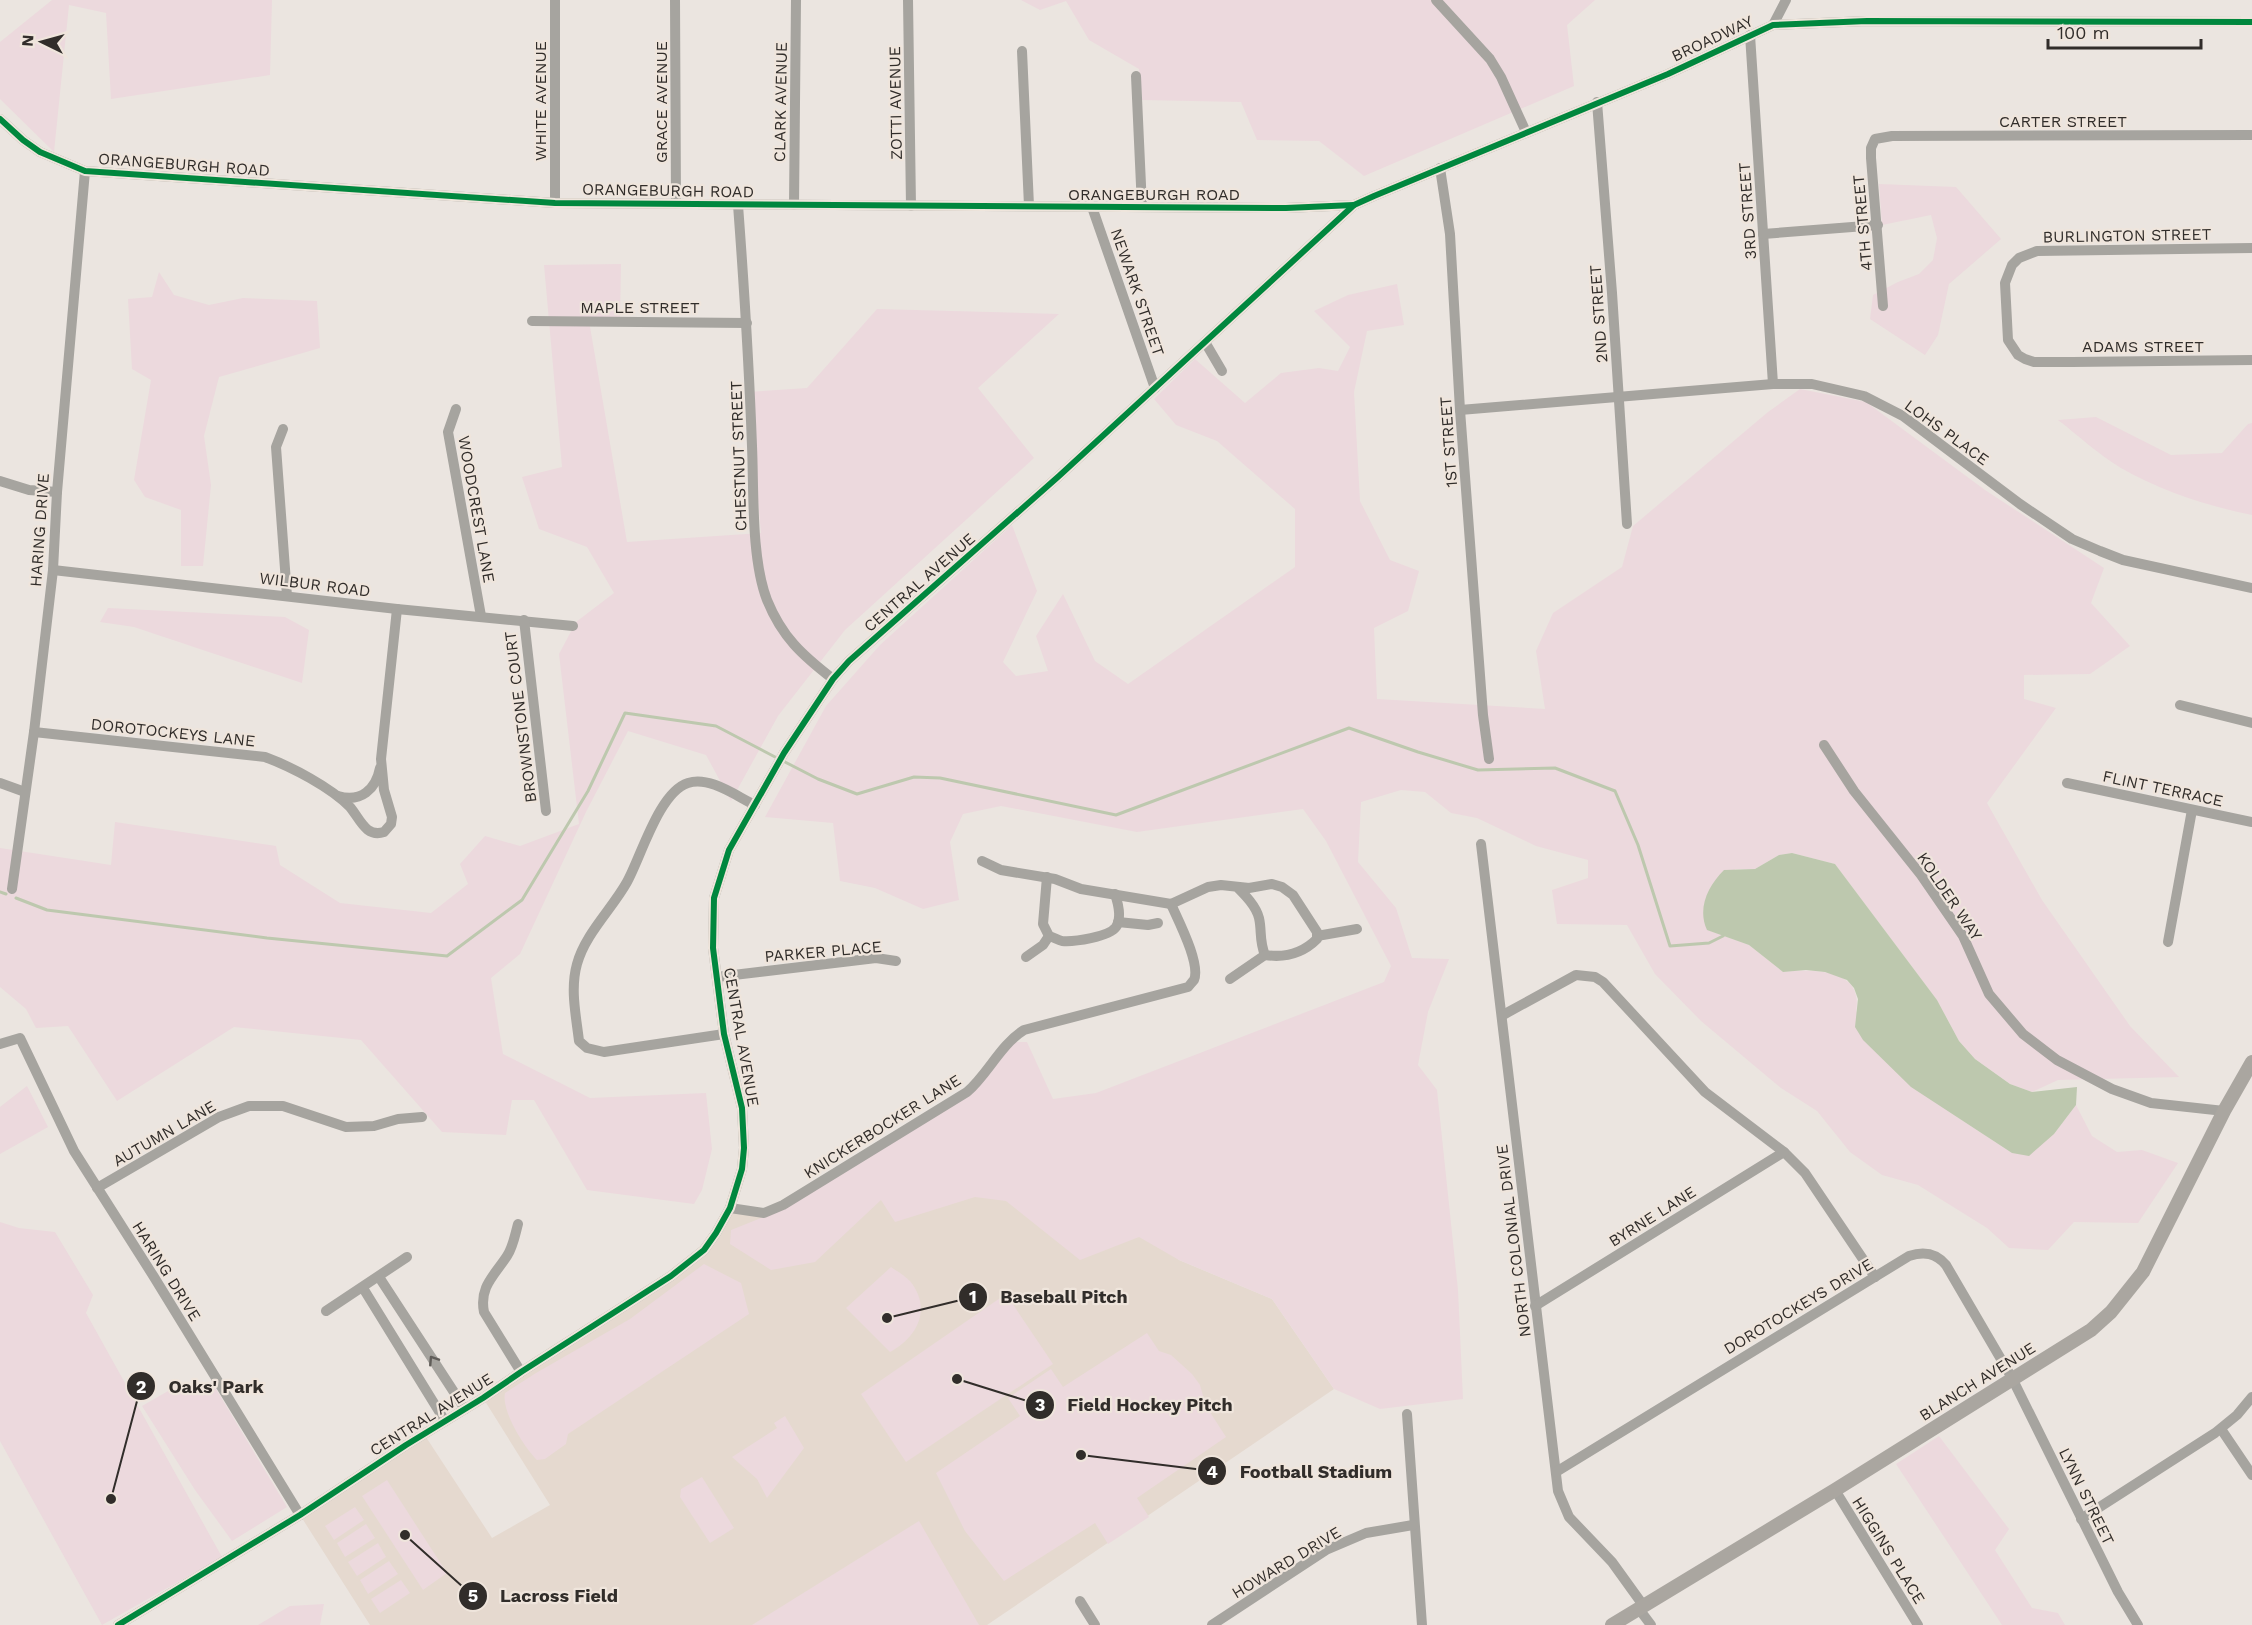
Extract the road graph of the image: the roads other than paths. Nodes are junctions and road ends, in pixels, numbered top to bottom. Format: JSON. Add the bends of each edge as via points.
{"nodes":[{"id":1,"x":555,"y":0,"type":"edge"},
{"id":2,"x":675,"y":0,"type":"edge"},
{"id":3,"x":796,"y":0,"type":"edge"},
{"id":4,"x":908,"y":0,"type":"edge"},
{"id":5,"x":1436,"y":0,"type":"edge"},
{"id":6,"x":1786,"y":0,"type":"edge"},
{"id":7,"x":2252,"y":22,"type":"edge"},
{"id":8,"x":1773,"y":26,"type":"junction"},
{"id":9,"x":1750,"y":35,"type":"junction"},
{"id":10,"x":1022,"y":51,"type":"dead end"},
{"id":11,"x":1136,"y":76,"type":"dead end"},
{"id":12,"x":1597,"y":102,"type":"junction"},
{"id":13,"x":0,"y":118,"type":"edge"},
{"id":14,"x":1526,"y":132,"type":"junction"},
{"id":15,"x":2252,"y":135,"type":"edge"},
{"id":16,"x":1875,"y":139,"type":"joint"},
{"id":17,"x":1440,"y":168,"type":"junction"},
{"id":18,"x":84,"y":171,"type":"junction"},
{"id":19,"x":555,"y":202,"type":"junction"},
{"id":20,"x":676,"y":204,"type":"junction"},
{"id":21,"x":738,"y":205,"type":"junction"},
{"id":22,"x":794,"y":205,"type":"junction"},
{"id":23,"x":1354,"y":205,"type":"junction"},
{"id":24,"x":911,"y":206,"type":"junction"},
{"id":25,"x":1029,"y":206,"type":"junction"},
{"id":26,"x":1092,"y":207,"type":"junction"},
{"id":27,"x":1142,"y":207,"type":"junction"},
{"id":28,"x":1878,"y":225,"type":"junction"},
{"id":29,"x":1763,"y":234,"type":"junction"},
{"id":30,"x":2252,"y":248,"type":"edge"},
{"id":31,"x":1883,"y":306,"type":"dead end"},
{"id":32,"x":532,"y":321,"type":"dead end"},
{"id":33,"x":747,"y":323,"type":"junction"},
{"id":34,"x":1205,"y":342,"type":"junction"},
{"id":35,"x":2252,"y":360,"type":"edge"},
{"id":36,"x":2034,"y":362,"type":"joint"},
{"id":37,"x":1222,"y":371,"type":"dead end"},
{"id":38,"x":1773,"y":384,"type":"junction"},
{"id":39,"x":1155,"y":388,"type":"junction"},
{"id":40,"x":1618,"y":398,"type":"junction"},
{"id":41,"x":456,"y":409,"type":"dead end"},
{"id":42,"x":1460,"y":410,"type":"junction"},
{"id":43,"x":284,"y":429,"type":"dead end"},
{"id":44,"x":0,"y":481,"type":"edge"},
{"id":45,"x":57,"y":492,"type":"junction"},
{"id":46,"x":1627,"y":524,"type":"dead end"},
{"id":47,"x":53,"y":570,"type":"junction"},
{"id":48,"x":2252,"y":588,"type":"edge"},
{"id":49,"x":287,"y":596,"type":"junction"},
{"id":50,"x":397,"y":609,"type":"junction"},
{"id":51,"x":481,"y":616,"type":"junction"},
{"id":52,"x":524,"y":620,"type":"junction"},
{"id":53,"x":573,"y":626,"type":"dead end"},
{"id":54,"x":833,"y":679,"type":"junction"},
{"id":55,"x":2180,"y":705,"type":"dead end"},
{"id":56,"x":2252,"y":723,"type":"edge"},
{"id":57,"x":34,"y":732,"type":"junction"},
{"id":58,"x":1824,"y":745,"type":"dead end"},
{"id":59,"x":381,"y":759,"type":"junction"},
{"id":60,"x":1489,"y":759,"type":"dead end"},
{"id":61,"x":0,"y":783,"type":"edge"},
{"id":62,"x":2067,"y":783,"type":"dead end"},
{"id":63,"x":25,"y":792,"type":"junction"},
{"id":64,"x":335,"y":795,"type":"junction"},
{"id":65,"x":755,"y":805,"type":"junction"},
{"id":66,"x":2192,"y":810,"type":"junction"},
{"id":67,"x":546,"y":811,"type":"dead end"},
{"id":68,"x":2252,"y":822,"type":"edge"},
{"id":69,"x":1481,"y":844,"type":"dead end"},
{"id":70,"x":982,"y":861,"type":"dead end"},
{"id":71,"x":1047,"y":878,"type":"junction"},
{"id":72,"x":1237,"y":887,"type":"junction"},
{"id":73,"x":12,"y":889,"type":"dead end"},
{"id":74,"x":1115,"y":894,"type":"junction"},
{"id":75,"x":1171,"y":904,"type":"junction"},
{"id":76,"x":1118,"y":922,"type":"junction"},
{"id":77,"x":1158,"y":923,"type":"dead end"},
{"id":78,"x":1357,"y":929,"type":"dead end"},
{"id":79,"x":1048,"y":936,"type":"junction"},
{"id":80,"x":1317,"y":936,"type":"junction"},
{"id":81,"x":2168,"y":942,"type":"dead end"},
{"id":82,"x":1265,"y":955,"type":"junction"},
{"id":83,"x":1026,"y":957,"type":"dead end"},
{"id":84,"x":896,"y":961,"type":"dead end"},
{"id":85,"x":717,"y":977,"type":"junction"},
{"id":86,"x":1230,"y":979,"type":"dead end"},
{"id":87,"x":1503,"y":1014,"type":"junction"},
{"id":88,"x":724,"y":1034,"type":"junction"},
{"id":89,"x":0,"y":1044,"type":"edge"},
{"id":90,"x":2252,"y":1062,"type":"edge"},
{"id":91,"x":2224,"y":1111,"type":"junction"},
{"id":92,"x":422,"y":1117,"type":"dead end"},
{"id":93,"x":1784,"y":1152,"type":"junction"},
{"id":94,"x":97,"y":1188,"type":"junction"},
{"id":95,"x":730,"y":1208,"type":"junction"},
{"id":96,"x":518,"y":1224,"type":"dead end"},
{"id":97,"x":407,"y":1257,"type":"dead end"},
{"id":98,"x":1875,"y":1276,"type":"junction"},
{"id":99,"x":379,"y":1277,"type":"junction"},
{"id":100,"x":363,"y":1288,"type":"junction"},
{"id":101,"x":1535,"y":1305,"type":"junction"},
{"id":102,"x":326,"y":1311,"type":"dead end"},
{"id":103,"x":415,"y":1332,"type":"junction"},
{"id":104,"x":398,"y":1344,"type":"junction"},
{"id":105,"x":520,"y":1372,"type":"junction"},
{"id":106,"x":2012,"y":1378,"type":"junction"},
{"id":107,"x":448,"y":1382,"type":"junction"},
{"id":108,"x":429,"y":1394,"type":"junction"},
{"id":109,"x":2252,"y":1397,"type":"edge"},
{"id":110,"x":465,"y":1409,"type":"junction"},
{"id":111,"x":1407,"y":1414,"type":"dead end"},
{"id":112,"x":445,"y":1421,"type":"junction"},
{"id":113,"x":2221,"y":1429,"type":"junction"},
{"id":114,"x":1556,"y":1472,"type":"junction"},
{"id":115,"x":2252,"y":1475,"type":"edge"},
{"id":116,"x":1835,"y":1490,"type":"junction"},
{"id":117,"x":300,"y":1515,"type":"junction"},
{"id":118,"x":2081,"y":1519,"type":"junction"},
{"id":119,"x":1413,"y":1525,"type":"junction"},
{"id":120,"x":1080,"y":1601,"type":"dead end"},
{"id":121,"x":1641,"y":1607,"type":"junction"},
{"id":122,"x":118,"y":1625,"type":"edge"},
{"id":123,"x":1095,"y":1625,"type":"edge"},
{"id":124,"x":1212,"y":1625,"type":"edge"},
{"id":125,"x":1422,"y":1625,"type":"edge"},
{"id":126,"x":1612,"y":1625,"type":"edge"},
{"id":127,"x":1651,"y":1625,"type":"edge"},
{"id":128,"x":1918,"y":1625,"type":"edge"},
{"id":129,"x":2138,"y":1625,"type":"edge"}],
"edges":[{"from":1,"to":19,"type":"street","name":"WHITE AVENUE"},
{"from":2,"to":20,"type":"street","name":"GRACE AVENUE"},
{"from":3,"to":22,"type":"street","name":"CLARK AVENUE"},
{"from":4,"to":24,"type":"street","name":"ZOTTI AVENUE"},
{"from":5,"to":14,"type":"street","via":[[1490,59]]},
{"from":6,"to":8,"type":"street"},
{"from":7,"to":8,"type":"street","name":"BROADWAY","via":[[1867,21]]},
{"from":8,"to":9,"type":"street","name":"BROADWAY"},
{"from":9,"to":12,"type":"street","name":"BROADWAY"},
{"from":9,"to":29,"type":"street","name":"3RD STREET"},
{"from":10,"to":25,"type":"street"},
{"from":11,"to":27,"type":"street"},
{"from":12,"to":14,"type":"street","name":"BROADWAY"},
{"from":12,"to":40,"type":"street","name":"2ND STREET"},
{"from":13,"to":18,"type":"street","name":"ORANGEBURGH ROAD","via":[[40,152]]},
{"from":14,"to":17,"type":"street","name":"BROADWAY"},
{"from":15,"to":16,"type":"street","name":"CARTER STREET"},
{"from":16,"to":28,"type":"street","name":"4TH STREET","via":[[1871,158]]},
{"from":17,"to":23,"type":"street","name":"BROADWAY"},
{"from":17,"to":42,"type":"street","name":"1ST STREET","via":[[1450,234]]},
{"from":18,"to":19,"type":"street","name":"ORANGEBURGH ROAD"},
{"from":18,"to":45,"type":"street","name":"HARING DRIVE"},
{"from":19,"to":20,"type":"street","name":"ORANGEBURGH ROAD"},
{"from":20,"to":21,"type":"street","name":"ORANGEBURGH ROAD"},
{"from":21,"to":22,"type":"street","name":"ORANGEBURGH ROAD"},
{"from":21,"to":33,"type":"street","name":"CHESTNUT STREET"},
{"from":22,"to":24,"type":"street","name":"ORANGEBURGH ROAD"},
{"from":23,"to":27,"type":"street","name":"ORANGEBURGH ROAD"},
{"from":23,"to":34,"type":"street","name":"CENTRAL AVENUE"},
{"from":24,"to":25,"type":"street","name":"ORANGEBURGH ROAD"},
{"from":25,"to":26,"type":"street","name":"ORANGEBURGH ROAD"},
{"from":26,"to":27,"type":"street","name":"ORANGEBURGH ROAD"},
{"from":26,"to":39,"type":"street","name":"NEWARK STREET"},
{"from":28,"to":29,"type":"street"},
{"from":28,"to":31,"type":"street","name":"4TH STREET"},
{"from":29,"to":38,"type":"street","name":"3RD STREET"},
{"from":30,"to":36,"type":"street","name":"BURLINGTON STREET","via":[[2027,253],[2007,274],[2006,332],[2018,355]]},
{"from":32,"to":33,"type":"street","name":"MAPLE STREET"},
{"from":33,"to":54,"type":"street","name":"CHESTNUT STREET","via":[[756,543],[763,586],[783,633]]},
{"from":34,"to":37,"type":"street"},
{"from":34,"to":39,"type":"street","name":"CENTRAL AVENUE"},
{"from":35,"to":36,"type":"street","name":"ADAMS STREET"},
{"from":38,"to":40,"type":"street","name":"LOHS PLACE"},
{"from":38,"to":48,"type":"street","name":"LOHS PLACE","via":[[1812,384],[1864,396],[1903,416],[2072,539],[2100,551],[2123,560]]},
{"from":39,"to":54,"type":"street","name":"CENTRAL AVENUE"},
{"from":40,"to":42,"type":"street","name":"LOHS PLACE"},
{"from":40,"to":46,"type":"street","name":"2ND STREET"},
{"from":41,"to":51,"type":"street","name":"WOODCREST LANE","via":[[447,432]]},
{"from":42,"to":60,"type":"street","name":"1ST STREET"},
{"from":43,"to":49,"type":"street","via":[[276,447]]},
{"from":44,"to":45,"type":"street","via":[[29,490]]},
{"from":45,"to":47,"type":"street","name":"HARING DRIVE"},
{"from":47,"to":49,"type":"street","name":"WILBUR ROAD"},
{"from":47,"to":57,"type":"street","name":"HARING DRIVE"},
{"from":49,"to":50,"type":"street","name":"WILBUR ROAD"},
{"from":50,"to":51,"type":"street","name":"WILBUR ROAD"},
{"from":50,"to":59,"type":"street","name":"DOROTOCKEYS LANE"},
{"from":51,"to":52,"type":"street","name":"WILBUR ROAD"},
{"from":52,"to":53,"type":"street","name":"WILBUR ROAD"},
{"from":52,"to":67,"type":"street","name":"BROWNSTONE COURT"},
{"from":54,"to":65,"type":"street","name":"CENTRAL AVENUE"},
{"from":55,"to":56,"type":"street"},
{"from":57,"to":63,"type":"street","name":"HARING DRIVE"},
{"from":57,"to":64,"type":"street","name":"DOROTOCKEYS LANE","via":[[265,757]]},
{"from":58,"to":91,"type":"street","name":"KOLDER WAY","via":[[1854,791],[1921,875],[1963,936],[1989,994],[2023,1034],[2057,1060],[2112,1089],[2151,1103]]},
{"from":59,"to":64,"type":"street","name":"DOROTOCKEYS LANE","via":[[370,790],[355,798]]},
{"from":59,"to":64,"type":"street","name":"DOROTOCKEYS LANE","via":[[392,818],[384,832],[367,830]]},
{"from":61,"to":63,"type":"street"},
{"from":62,"to":66,"type":"street","name":"FLINT TERRACE"},
{"from":63,"to":73,"type":"street","name":"HARING DRIVE"},
{"from":65,"to":85,"type":"street","name":"CENTRAL AVENUE","via":[[729,850],[714,898],[712,948]]},
{"from":65,"to":88,"type":"street","via":[[708,782],[687,783],[674,792],[663,806],[627,881],[580,954],[572,985],[579,1041],[587,1048],[598,1051]]},
{"from":66,"to":68,"type":"street","name":"FLINT TERRACE"},
{"from":66,"to":81,"type":"street"},
{"from":69,"to":87,"type":"street","name":"NORTH COLONIAL DRIVE"},
{"from":70,"to":71,"type":"street","via":[[1001,870]]},
{"from":71,"to":74,"type":"street"},
{"from":71,"to":79,"type":"street","via":[[1043,924]]},
{"from":72,"to":75,"type":"street","via":[[1208,887]]},
{"from":72,"to":80,"type":"street","via":[[1282,887],[1293,895]]},
{"from":72,"to":82,"type":"street","via":[[1259,918],[1260,944]]},
{"from":74,"to":75,"type":"street"},
{"from":74,"to":76,"type":"street"},
{"from":75,"to":95,"type":"street","name":"KNICKERBOCKER LANE","via":[[1193,956],[1195,978],[1188,987],[1024,1030],[1013,1036],[967,1092],[783,1205],[764,1213]]},
{"from":76,"to":77,"type":"street"},
{"from":76,"to":79,"type":"street","via":[[1110,932],[1093,938],[1062,941]]},
{"from":78,"to":80,"type":"street"},
{"from":79,"to":83,"type":"street","via":[[1043,945]]},
{"from":80,"to":82,"type":"street","via":[[1308,948],[1278,957]]},
{"from":82,"to":86,"type":"street"},
{"from":84,"to":85,"type":"street","name":"PARKER PLACE","via":[[876,958]]},
{"from":85,"to":88,"type":"street","name":"CENTRAL AVENUE"},
{"from":87,"to":93,"type":"street","via":[[1567,978],[1595,977],[1705,1092]]},
{"from":87,"to":101,"type":"street","name":"NORTH COLONIAL DRIVE"},
{"from":88,"to":95,"type":"street","name":"CENTRAL AVENUE","via":[[744,1126],[742,1168]]},
{"from":89,"to":94,"type":"street","name":"HARING DRIVE","via":[[20,1038],[69,1142]]},
{"from":90,"to":91,"type":"main road","name":"BLANCH AVENUE"},
{"from":91,"to":106,"type":"main road","name":"BLANCH AVENUE","via":[[2143,1272],[2127,1294],[2091,1330]]},
{"from":92,"to":94,"type":"street","name":"AUTUMN LANE","via":[[346,1127],[283,1106],[249,1106],[219,1117]]},
{"from":93,"to":98,"type":"street","via":[[1805,1173]]},
{"from":93,"to":101,"type":"street","name":"BYRNE LANE"},
{"from":94,"to":117,"type":"street","name":"HARING DRIVE"},
{"from":95,"to":105,"type":"street","name":"CENTRAL AVENUE","via":[[704,1250],[688,1264]]},
{"from":96,"to":105,"type":"street","via":[[508,1255],[489,1279],[482,1301],[484,1312]]},
{"from":97,"to":99,"type":"street"},
{"from":98,"to":106,"type":"street","name":"DOROTOCKEYS DRIVE","via":[[1917,1253],[1941,1259]]},
{"from":98,"to":114,"type":"street","name":"DOROTOCKEYS DRIVE"},
{"from":99,"to":100,"type":"street"},
{"from":99,"to":103,"type":"street"},
{"from":100,"to":102,"type":"street"},
{"from":100,"to":104,"type":"street"},
{"from":101,"to":114,"type":"street","name":"NORTH COLONIAL DRIVE"},
{"from":103,"to":104,"type":"street"},
{"from":107,"to":103,"type":"street","one_way":true},
{"from":104,"to":108,"type":"street"},
{"from":105,"to":110,"type":"street","name":"CENTRAL AVENUE"},
{"from":106,"to":116,"type":"main road","name":"BLANCH AVENUE"},
{"from":106,"to":118,"type":"street","name":"LYNN STREET"},
{"from":107,"to":108,"type":"street"},
{"from":107,"to":110,"type":"street"},
{"from":108,"to":112,"type":"street"},
{"from":109,"to":113,"type":"street"},
{"from":110,"to":112,"type":"street","name":"CENTRAL AVENUE"},
{"from":111,"to":119,"type":"street"},
{"from":112,"to":117,"type":"street","name":"CENTRAL AVENUE"},
{"from":113,"to":115,"type":"street"},
{"from":113,"to":118,"type":"street"},
{"from":114,"to":121,"type":"street","name":"NORTH COLONIAL DRIVE","via":[[1558,1491],[1569,1517],[1612,1562]]},
{"from":116,"to":121,"type":"main road","name":"BLANCH AVENUE"},
{"from":116,"to":128,"type":"street","name":"HIGGINS PLACE"},
{"from":117,"to":122,"type":"street","name":"CENTRAL AVENUE"},
{"from":118,"to":129,"type":"street","name":"LYNN STREET"},
{"from":119,"to":124,"type":"street","name":"HOWARD DRIVE","via":[[1366,1533],[1326,1550]]},
{"from":119,"to":125,"type":"street"},
{"from":120,"to":123,"type":"street"},
{"from":121,"to":126,"type":"main road","name":"BLANCH AVENUE"},
{"from":121,"to":127,"type":"street","name":"NORTH COLONIAL DRIVE"}]}
